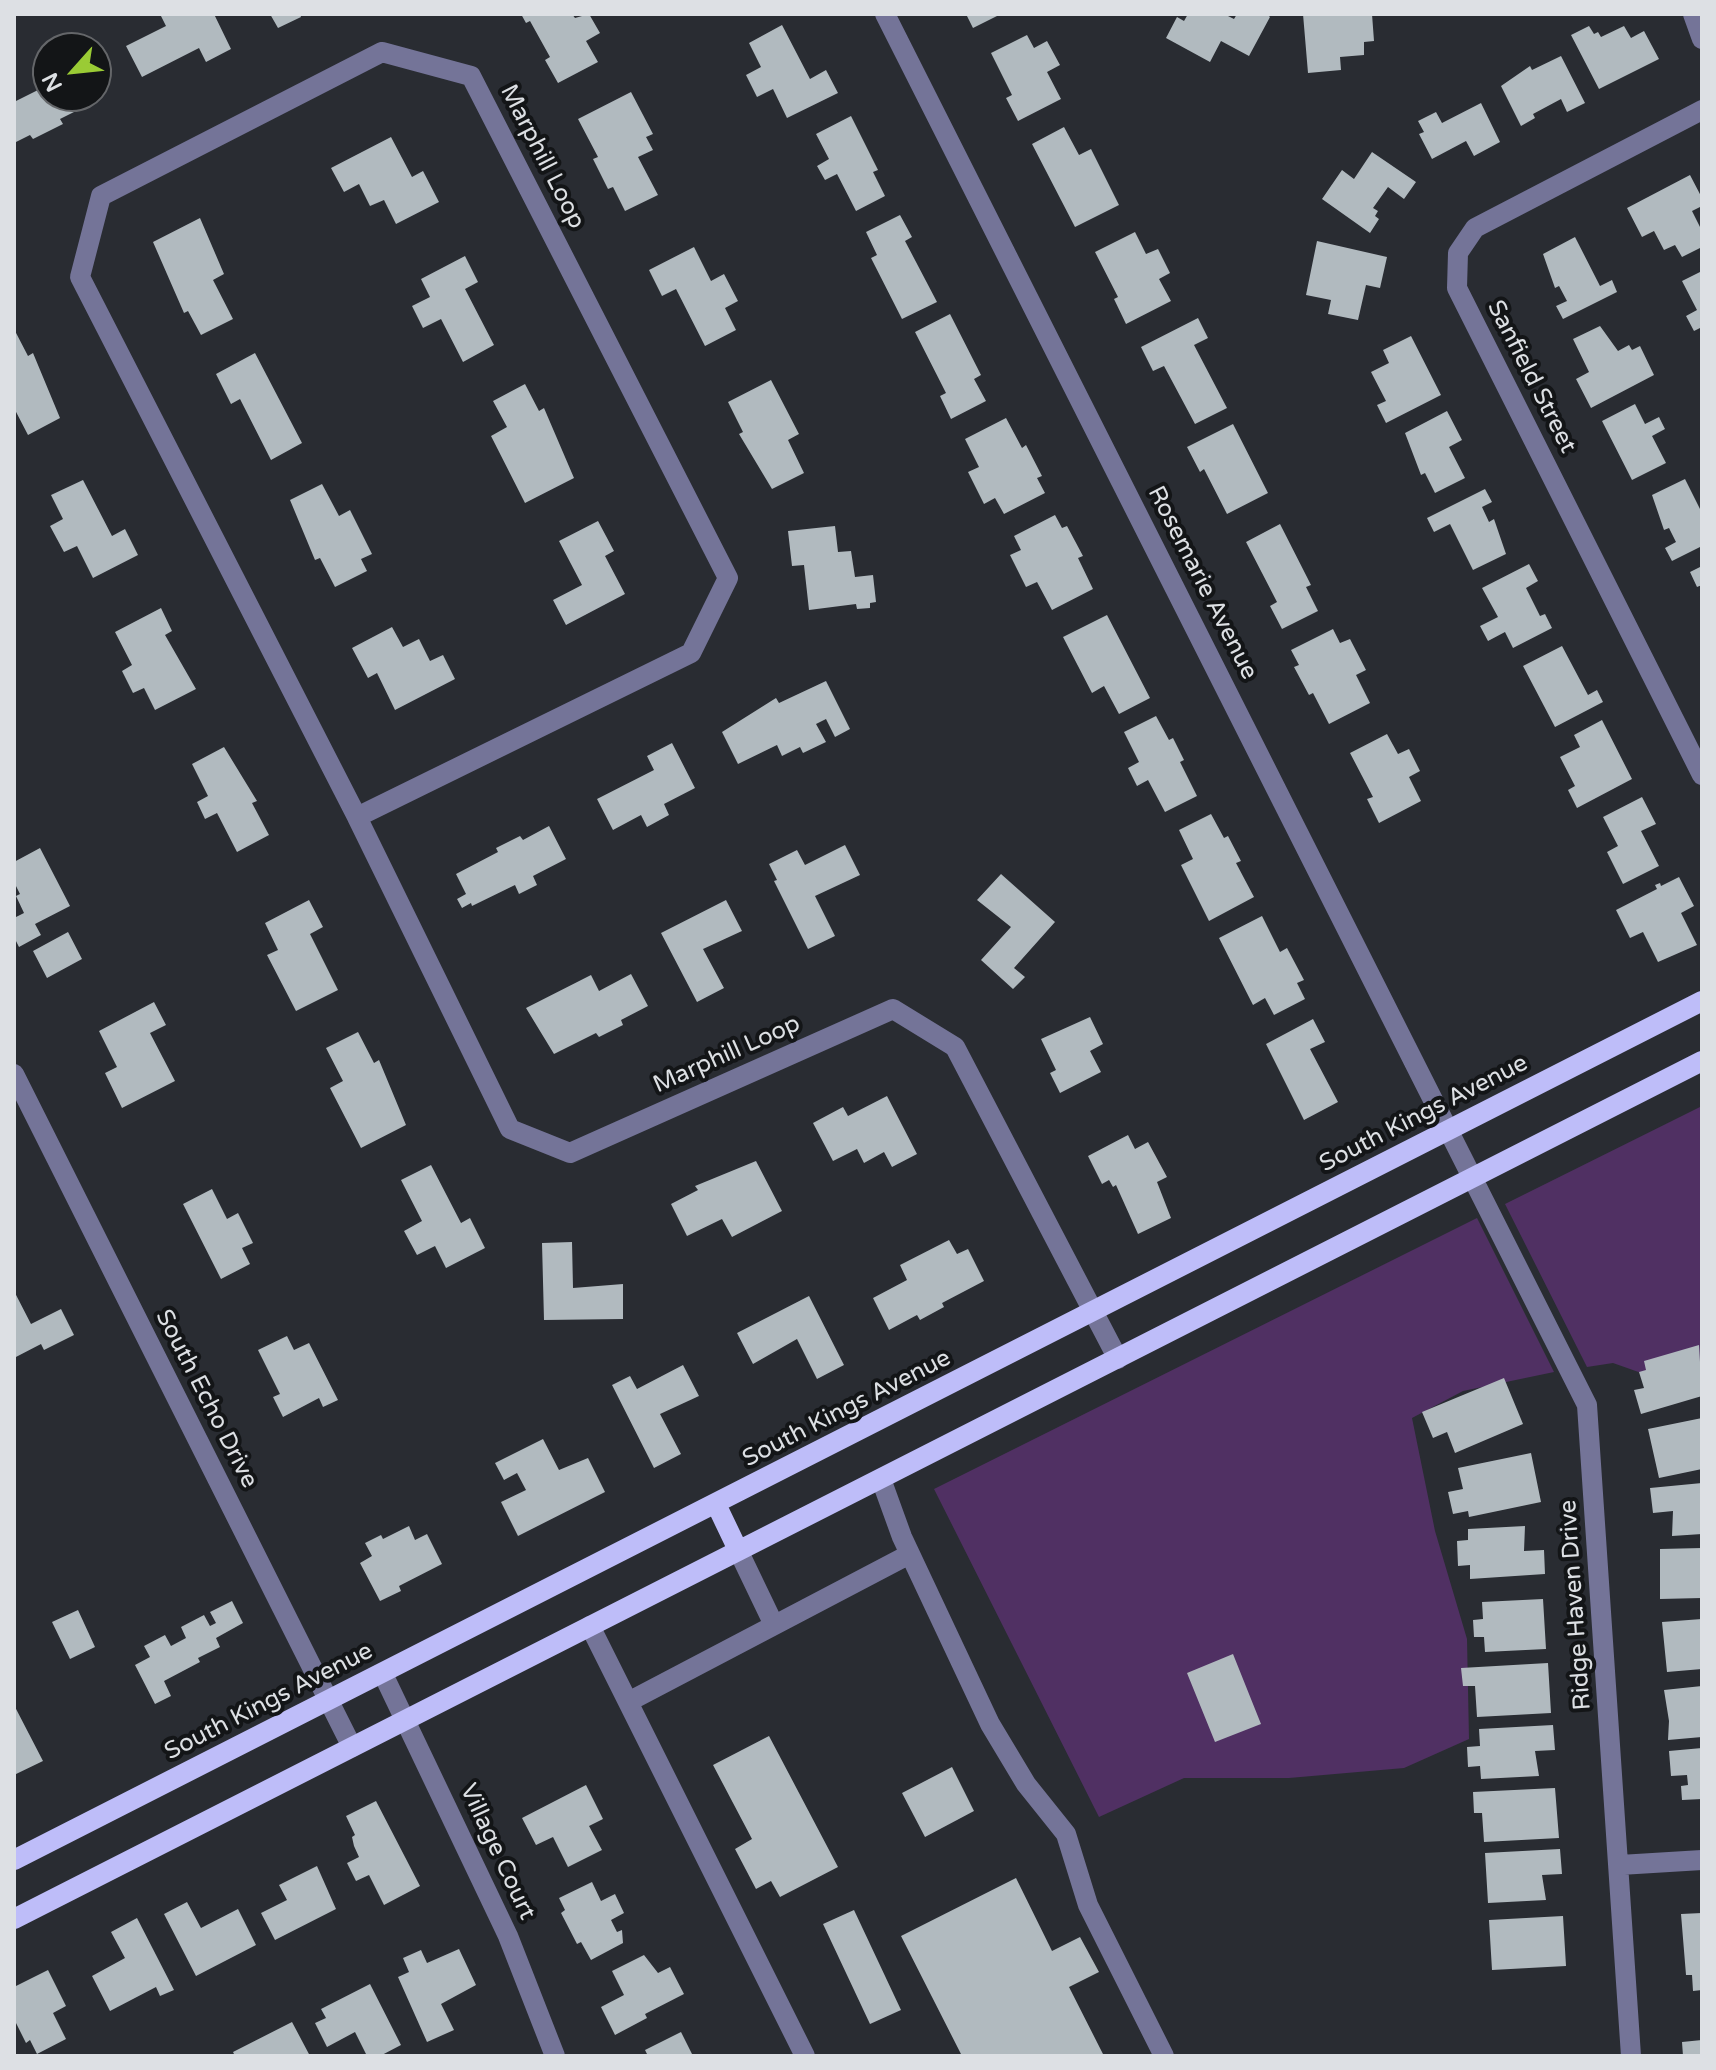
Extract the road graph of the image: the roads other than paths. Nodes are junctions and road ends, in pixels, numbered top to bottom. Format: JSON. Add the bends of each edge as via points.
{"nodes":[{"id":1,"x":885,"y":14,"type":"edge"},
{"id":2,"x":1693,"y":14,"type":"edge"},
{"id":3,"x":1702,"y":39,"type":"edge"},
{"id":4,"x":1702,"y":110,"type":"edge"},
{"id":5,"x":1702,"y":775,"type":"edge"},
{"id":6,"x":357,"y":817,"type":"junction"},
{"id":7,"x":1702,"y":1001,"type":"edge"},
{"id":8,"x":1702,"y":1061,"type":"edge"},
{"id":9,"x":14,"y":1074,"type":"edge"},
{"id":10,"x":1450,"y":1130,"type":"junction"},
{"id":11,"x":1474,"y":1176,"type":"junction"},
{"id":12,"x":1094,"y":1313,"type":"junction"},
{"id":13,"x":1118,"y":1359,"type":"junction"},
{"id":14,"x":881,"y":1479,"type":"junction"},
{"id":15,"x":716,"y":1504,"type":"junction"},
{"id":16,"x":738,"y":1550,"type":"junction"},
{"id":17,"x":910,"y":1554,"type":"junction"},
{"id":18,"x":774,"y":1625,"type":"junction"},
{"id":19,"x":590,"y":1626,"type":"junction"},
{"id":20,"x":383,"y":1674,"type":"junction"},
{"id":21,"x":329,"y":1701,"type":"junction"},
{"id":22,"x":628,"y":1702,"type":"junction"},
{"id":23,"x":405,"y":1720,"type":"junction"},
{"id":24,"x":352,"y":1747,"type":"junction"},
{"id":25,"x":14,"y":1860,"type":"edge"},
{"id":26,"x":1702,"y":1860,"type":"edge"},
{"id":27,"x":1620,"y":1865,"type":"junction"},
{"id":28,"x":14,"y":1919,"type":"edge"},
{"id":29,"x":555,"y":2056,"type":"edge"},
{"id":30,"x":805,"y":2056,"type":"edge"},
{"id":31,"x":1164,"y":2056,"type":"edge"},
{"id":32,"x":1631,"y":2056,"type":"edge"}],
"edges":[{"from":1,"to":10,"type":"street","name":"Rosemarie Avenue"},
{"from":2,"to":3,"type":"street"},
{"from":4,"to":5,"type":"street","name":"Sanfield Street","via":[[1475,228],[1458,253],[1457,288]]},
{"from":6,"to":6,"type":"street","name":"Marphill Loop","via":[[80,277],[101,196],[382,52],[471,76],[728,578],[691,653]]},
{"from":6,"to":12,"type":"street","name":"Marphill Loop","via":[[510,1129],[570,1153],[893,1009],[955,1047]]},
{"from":7,"to":10,"type":"main road","name":"South Kings Avenue"},
{"from":8,"to":11,"type":"main road"},
{"from":9,"to":21,"type":"street","name":"South Echo Drive"},
{"from":10,"to":11,"type":"street","name":"Rosemarie Avenue"},
{"from":10,"to":12,"type":"main road","name":"South Kings Avenue"},
{"from":11,"to":13,"type":"main road"},
{"from":11,"to":27,"type":"street","name":"Ridge Haven Drive","via":[[1587,1405]]},
{"from":12,"to":13,"type":"street","name":"Marphill Loop"},
{"from":12,"to":15,"type":"main road","name":"South Kings Avenue"},
{"from":13,"to":14,"type":"main road"},
{"from":14,"to":16,"type":"main road"},
{"from":14,"to":17,"type":"street"},
{"from":15,"to":16,"type":"main road"},
{"from":15,"to":20,"type":"main road","name":"South Kings Avenue"},
{"from":16,"to":18,"type":"street"},
{"from":16,"to":19,"type":"main road"},
{"from":17,"to":18,"type":"street"},
{"from":17,"to":31,"type":"street","via":[[990,1724],[1026,1784],[1066,1834],[1088,1905]]},
{"from":18,"to":22,"type":"street"},
{"from":19,"to":22,"type":"street"},
{"from":19,"to":23,"type":"main road"},
{"from":20,"to":21,"type":"main road","name":"South Kings Avenue"},
{"from":20,"to":23,"type":"street","name":"Village Court"},
{"from":21,"to":24,"type":"street","name":"South Echo Drive"},
{"from":21,"to":25,"type":"main road","name":"South Kings Avenue"},
{"from":22,"to":30,"type":"street"},
{"from":23,"to":24,"type":"main road"},
{"from":23,"to":29,"type":"street","name":"Village Court","via":[[508,1936]]},
{"from":24,"to":28,"type":"main road"},
{"from":26,"to":27,"type":"street"},
{"from":27,"to":32,"type":"street","name":"Ridge Haven Drive"}]}
